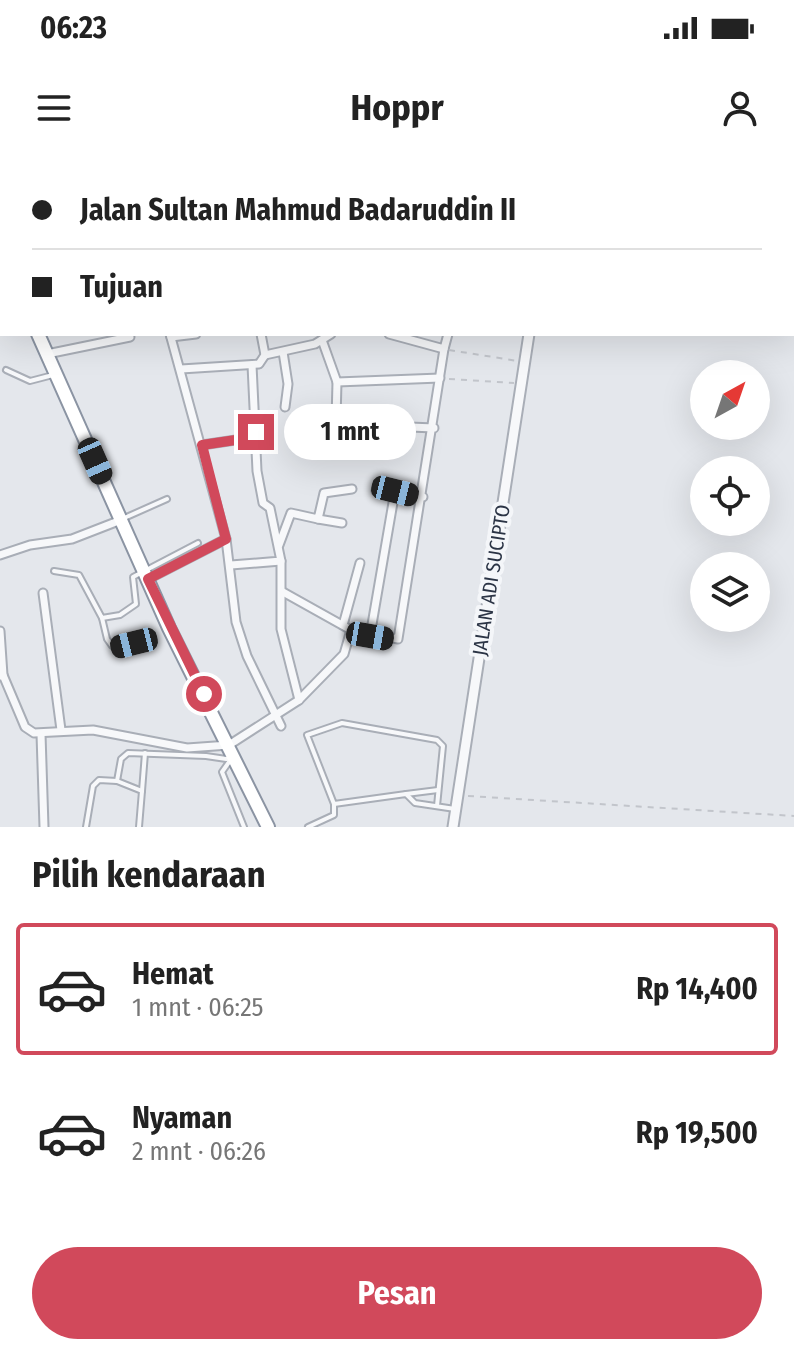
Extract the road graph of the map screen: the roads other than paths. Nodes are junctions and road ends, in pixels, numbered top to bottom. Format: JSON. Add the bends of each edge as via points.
{"nodes":[{"id":1,"x":39,"y":336,"type":"edge"},
{"id":2,"x":170,"y":336,"type":"edge"},
{"id":3,"x":261,"y":336,"type":"edge"},
{"id":4,"x":328,"y":336,"type":"edge"},
{"id":5,"x":396,"y":336,"type":"edge"},
{"id":6,"x":447,"y":336,"type":"edge"},
{"id":7,"x":529,"y":336,"type":"edge"},
{"id":8,"x":130,"y":337,"type":"dead end"},
{"id":9,"x":322,"y":340,"type":"junction"},
{"id":10,"x":444,"y":349,"type":"junction"},
{"id":11,"x":283,"y":352,"type":"junction"},
{"id":12,"x":47,"y":354,"type":"junction"},
{"id":13,"x":265,"y":355,"type":"junction"},
{"id":14,"x":252,"y":365,"type":"junction"},
{"id":15,"x":181,"y":369,"type":"junction"},
{"id":16,"x":6,"y":370,"type":"dead end"},
{"id":17,"x":56,"y":374,"type":"junction"},
{"id":18,"x":440,"y":378,"type":"junction"},
{"id":19,"x":337,"y":382,"type":"junction"},
{"id":20,"x":285,"y":407,"type":"dead end"},
{"id":21,"x":434,"y":428,"type":"junction"},
{"id":22,"x":256,"y":437,"type":"junction"},
{"id":23,"x":202,"y":445,"type":"junction"},
{"id":24,"x":352,"y":489,"type":"dead end"},
{"id":25,"x":376,"y":491,"type":"dead end"},
{"id":26,"x":395,"y":491,"type":"junction"},
{"id":27,"x":423,"y":497,"type":"junction"},
{"id":28,"x":167,"y":499,"type":"dead end"},
{"id":29,"x":318,"y":519,"type":"junction"},
{"id":30,"x":121,"y":520,"type":"junction"},
{"id":31,"x":342,"y":523,"type":"dead end"},
{"id":32,"x":226,"y":539,"type":"junction"},
{"id":33,"x":198,"y":543,"type":"dead end"},
{"id":34,"x":279,"y":545,"type":"junction"},
{"id":35,"x":0,"y":555,"type":"edge"},
{"id":36,"x":281,"y":561,"type":"junction"},
{"id":37,"x":360,"y":563,"type":"dead end"},
{"id":38,"x":231,"y":565,"type":"junction"},
{"id":39,"x":54,"y":571,"type":"dead end"},
{"id":40,"x":146,"y":576,"type":"junction"},
{"id":41,"x":283,"y":592,"type":"junction"},
{"id":42,"x":43,"y":593,"type":"dead end"},
{"id":43,"x":102,"y":618,"type":"junction"},
{"id":44,"x":343,"y":625,"type":"junction"},
{"id":45,"x":351,"y":630,"type":"junction"},
{"id":46,"x":0,"y":631,"type":"edge"},
{"id":47,"x":370,"y":636,"type":"junction"},
{"id":48,"x":150,"y":639,"type":"dead end"},
{"id":49,"x":2,"y":675,"type":"edge"},
{"id":50,"x":299,"y":700,"type":"junction"},
{"id":51,"x":276,"y":717,"type":"junction"},
{"id":52,"x":281,"y":726,"type":"dead end"},
{"id":53,"x":61,"y":730,"type":"junction"},
{"id":54,"x":41,"y":734,"type":"junction"},
{"id":55,"x":229,"y":745,"type":"junction"},
{"id":56,"x":145,"y":753,"type":"junction"},
{"id":57,"x":234,"y":760,"type":"junction"},
{"id":58,"x":117,"y":781,"type":"junction"},
{"id":59,"x":438,"y":790,"type":"junction"},
{"id":60,"x":142,"y":791,"type":"junction"},
{"id":61,"x":406,"y":794,"type":"junction"},
{"id":62,"x":334,"y":804,"type":"junction"},
{"id":63,"x":437,"y":806,"type":"junction"},
{"id":64,"x":455,"y":809,"type":"junction"},
{"id":65,"x":44,"y":827,"type":"edge"},
{"id":66,"x":86,"y":827,"type":"edge"},
{"id":67,"x":139,"y":827,"type":"edge"},
{"id":68,"x":244,"y":827,"type":"edge"},
{"id":69,"x":268,"y":827,"type":"edge"},
{"id":70,"x":308,"y":827,"type":"edge"},
{"id":71,"x":453,"y":827,"type":"edge"}],
"edges":[{"from":1,"to":12,"type":"highway"},
{"from":2,"to":15,"type":"street"},
{"from":3,"to":13,"type":"street"},
{"from":4,"to":9,"type":"street"},
{"from":5,"to":10,"type":"street"},
{"from":6,"to":10,"type":"street"},
{"from":7,"to":64,"type":"street","name":"JALAN ADI SUCIPTO"},
{"from":8,"to":12,"type":"street"},
{"from":9,"to":11,"type":"street"},
{"from":9,"to":19,"type":"street"},
{"from":10,"to":18,"type":"street"},
{"from":11,"to":13,"type":"street"},
{"from":11,"to":20,"type":"street"},
{"from":12,"to":17,"type":"highway"},
{"from":13,"to":14,"type":"street"},
{"from":14,"to":15,"type":"street"},
{"from":14,"to":22,"type":"street"},
{"from":15,"to":23,"type":"street"},
{"from":16,"to":17,"type":"lane","via":[[30,381]]},
{"from":17,"to":30,"type":"highway"},
{"from":18,"to":19,"type":"street"},
{"from":18,"to":21,"type":"street"},
{"from":19,"to":21,"type":"street","via":[[339,424]]},
{"from":21,"to":27,"type":"street"},
{"from":22,"to":23,"type":"street"},
{"from":22,"to":34,"type":"street","via":[[262,500],[270,508]]},
{"from":23,"to":32,"type":"street"},
{"from":24,"to":29,"type":"street","via":[[324,493]]},
{"from":25,"to":26,"type":"street"},
{"from":26,"to":27,"type":"street"},
{"from":26,"to":47,"type":"street"},
{"from":27,"to":47,"type":"street","via":[[401,636]]},
{"from":28,"to":30,"type":"lane"},
{"from":29,"to":31,"type":"street"},
{"from":29,"to":34,"type":"street","via":[[291,513]]},
{"from":30,"to":35,"type":"street","via":[[72,539]]},
{"from":30,"to":40,"type":"highway"},
{"from":32,"to":38,"type":"street"},
{"from":32,"to":40,"type":"street"},
{"from":33,"to":40,"type":"lane"},
{"from":34,"to":36,"type":"street"},
{"from":36,"to":38,"type":"street"},
{"from":36,"to":41,"type":"street"},
{"from":37,"to":44,"type":"street"},
{"from":38,"to":51,"type":"street","via":[[236,622]]},
{"from":39,"to":43,"type":"lane","via":[[79,575]]},
{"from":40,"to":43,"type":"lane","via":[[132,580],[134,608]]},
{"from":40,"to":55,"type":"highway"},
{"from":41,"to":44,"type":"street"},
{"from":41,"to":50,"type":"street","via":[[281,629]]},
{"from":42,"to":53,"type":"street"},
{"from":43,"to":48,"type":"lane","via":[[112,646]]},
{"from":44,"to":45,"type":"street"},
{"from":45,"to":47,"type":"street"},
{"from":45,"to":50,"type":"street","via":[[344,654]]},
{"from":46,"to":49,"type":"street"},
{"from":49,"to":54,"type":"street","via":[[25,727]]},
{"from":50,"to":51,"type":"street"},
{"from":51,"to":52,"type":"street"},
{"from":51,"to":55,"type":"street"},
{"from":53,"to":54,"type":"street"},
{"from":53,"to":55,"type":"street","via":[[93,730],[187,748]]},
{"from":54,"to":65,"type":"street"},
{"from":55,"to":57,"type":"highway"},
{"from":56,"to":57,"type":"lane"},
{"from":56,"to":58,"type":"lane","via":[[123,755]]},
{"from":56,"to":60,"type":"lane"},
{"from":57,"to":68,"type":"lane","via":[[222,772]]},
{"from":57,"to":69,"type":"highway"},
{"from":58,"to":60,"type":"lane"},
{"from":58,"to":66,"type":"lane","via":[[95,782]]},
{"from":59,"to":61,"type":"lane"},
{"from":59,"to":62,"type":"lane","via":[[442,743],[342,723],[309,732],[306,739]]},
{"from":59,"to":63,"type":"lane"},
{"from":60,"to":67,"type":"lane"},
{"from":61,"to":62,"type":"lane"},
{"from":61,"to":63,"type":"lane","via":[[415,803]]},
{"from":62,"to":70,"type":"lane","via":[[334,815]]},
{"from":63,"to":64,"type":"lane"},
{"from":64,"to":71,"type":"street","name":"JALAN ADI SUCIPTO"}]}
